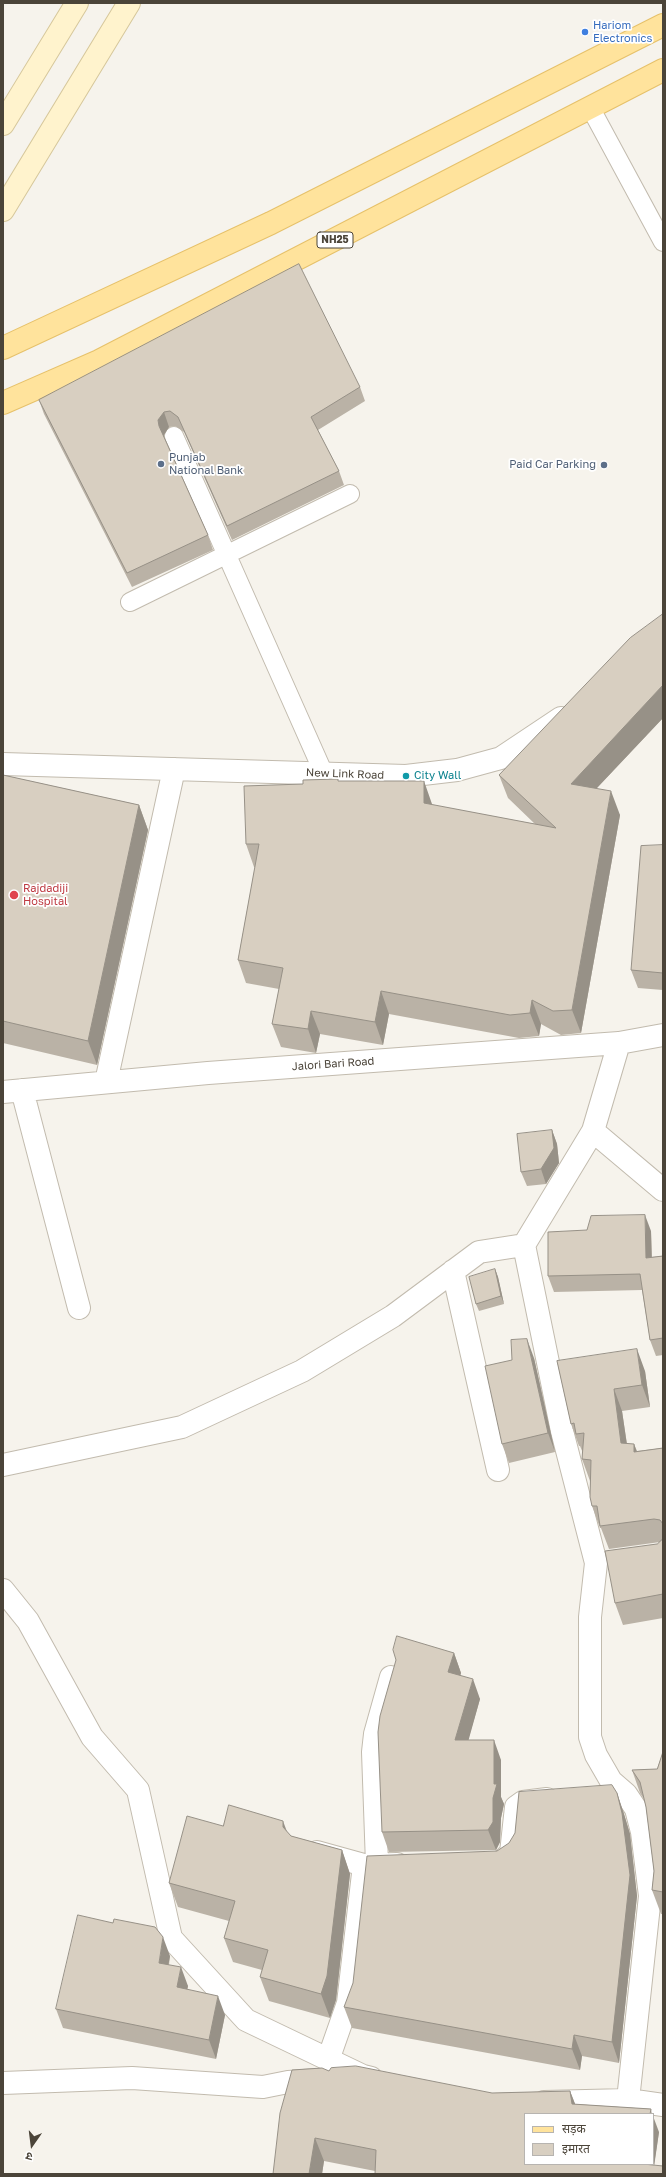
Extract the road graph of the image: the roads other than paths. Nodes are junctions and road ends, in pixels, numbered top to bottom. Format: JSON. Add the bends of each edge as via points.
{"nodes":[{"id":1,"x":77,"y":3,"type":"edge"},
{"id":2,"x":130,"y":3,"type":"edge"},
{"id":3,"x":663,"y":25,"type":"edge"},
{"id":4,"x":663,"y":70,"type":"edge"},
{"id":5,"x":590,"y":107,"type":"junction"},
{"id":6,"x":3,"y":124,"type":"edge"},
{"id":7,"x":3,"y":210,"type":"edge"},
{"id":8,"x":663,"y":242,"type":"edge"},
{"id":9,"x":3,"y":348,"type":"edge"},
{"id":10,"x":3,"y":403,"type":"edge"},
{"id":11,"x":174,"y":436,"type":"dead end"},
{"id":12,"x":350,"y":494,"type":"dead end"},
{"id":13,"x":227,"y":554,"type":"junction"},
{"id":14,"x":130,"y":602,"type":"dead end"},
{"id":15,"x":578,"y":702,"type":"edge"},
{"id":16,"x":3,"y":764,"type":"edge"},
{"id":17,"x":174,"y":769,"type":"junction"},
{"id":18,"x":324,"y":774,"type":"junction"},
{"id":19,"x":663,"y":1035,"type":"edge"},
{"id":20,"x":619,"y":1042,"type":"junction"},
{"id":21,"x":106,"y":1082,"type":"junction"},
{"id":22,"x":13,"y":1091,"type":"edge"},
{"id":23,"x":593,"y":1131,"type":"junction"},
{"id":24,"x":663,"y":1190,"type":"edge"},
{"id":25,"x":524,"y":1245,"type":"junction"},
{"id":26,"x":453,"y":1271,"type":"junction"},
{"id":27,"x":79,"y":1308,"type":"dead end"},
{"id":28,"x":3,"y":1465,"type":"edge"},
{"id":29,"x":498,"y":1470,"type":"dead end"},
{"id":30,"x":619,"y":1560,"type":"edge"},
{"id":31,"x":596,"y":1563,"type":"junction"},
{"id":32,"x":3,"y":1590,"type":"edge"},
{"id":33,"x":390,"y":1677,"type":"edge"},
{"id":34,"x":626,"y":1794,"type":"junction"},
{"id":35,"x":595,"y":1796,"type":"edge"},
{"id":36,"x":571,"y":1798,"type":"edge"},
{"id":37,"x":304,"y":1848,"type":"edge"},
{"id":38,"x":484,"y":1863,"type":"edge"},
{"id":39,"x":370,"y":1864,"type":"junction"},
{"id":40,"x":415,"y":1864,"type":"edge"},
{"id":41,"x":328,"y":2060,"type":"junction"},
{"id":42,"x":363,"y":2076,"type":"junction"},
{"id":43,"x":3,"y":2083,"type":"edge"},
{"id":44,"x":394,"y":2083,"type":"edge"},
{"id":45,"x":628,"y":2100,"type":"junction"},
{"id":46,"x":526,"y":2103,"type":"edge"},
{"id":47,"x":663,"y":2105,"type":"edge"}],
"edges":[{"from":1,"to":6,"type":"street"},
{"from":2,"to":7,"type":"street"},
{"from":3,"to":9,"type":"main road","via":[[271,223]]},
{"from":4,"to":5,"type":"main road","number":"NH25"},
{"from":5,"to":8,"type":"lane"},
{"from":5,"to":10,"type":"main road","number":"NH25","via":[[99,361]]},
{"from":11,"to":13,"type":"lane"},
{"from":12,"to":13,"type":"lane"},
{"from":13,"to":14,"type":"lane"},
{"from":13,"to":18,"type":"lane"},
{"from":15,"to":18,"type":"street","name":"New Link Road","via":[[555,724],[501,758],[457,770],[406,776]]},
{"from":16,"to":17,"type":"street","name":"New Link Road"},
{"from":17,"to":18,"type":"street","name":"New Link Road"},
{"from":17,"to":21,"type":"street"},
{"from":19,"to":20,"type":"street","name":"Jalori Bari Road"},
{"from":20,"to":21,"type":"street","name":"Jalori Bari Road"},
{"from":20,"to":23,"type":"street"},
{"from":21,"to":22,"type":"street","name":"Jalori Bari Road"},
{"from":22,"to":27,"type":"street"},
{"from":23,"to":24,"type":"street"},
{"from":23,"to":25,"type":"street"},
{"from":25,"to":26,"type":"street","via":[[479,1252]]},
{"from":25,"to":31,"type":"street","via":[[562,1431]]},
{"from":26,"to":28,"type":"street","via":[[393,1316],[302,1371],[182,1427]]},
{"from":26,"to":29,"type":"street"},
{"from":30,"to":31,"type":"street"},
{"from":31,"to":34,"type":"street","via":[[590,1617],[590,1737],[596,1755],[611,1781]]},
{"from":32,"to":41,"type":"street","via":[[28,1621],[92,1737],[138,1790],[171,1938],[246,2020]]},
{"from":33,"to":39,"type":"street","via":[[375,1734],[373,1752]]},
{"from":34,"to":35,"type":"street"},
{"from":34,"to":45,"type":"street","via":[[636,1809],[642,1832],[650,1896]]},
{"from":36,"to":38,"type":"street","via":[[531,1800],[519,1804],[514,1812],[511,1854],[499,1862]]},
{"from":37,"to":39,"type":"street"},
{"from":39,"to":40,"type":"street"},
{"from":39,"to":41,"type":"street","via":[[348,2003]]},
{"from":41,"to":42,"type":"street"},
{"from":42,"to":43,"type":"street","via":[[288,2082],[263,2087],[132,2078]]},
{"from":42,"to":44,"type":"street"},
{"from":45,"to":46,"type":"street"},
{"from":45,"to":47,"type":"street"}]}
